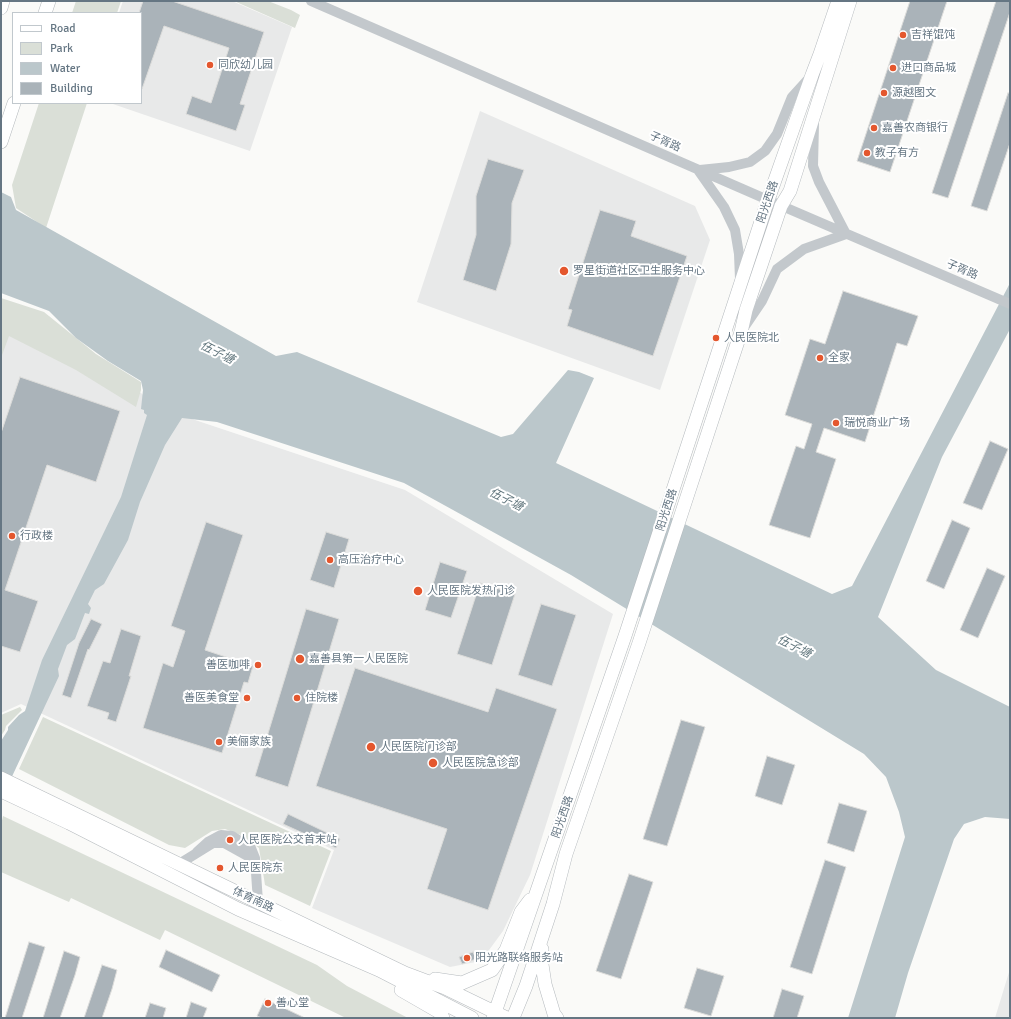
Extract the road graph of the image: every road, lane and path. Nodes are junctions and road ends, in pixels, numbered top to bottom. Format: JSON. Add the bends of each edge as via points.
{"nodes":[{"id":1,"x":3,"y":1,"type":"edge"},
{"id":2,"x":50,"y":1,"type":"edge"},
{"id":3,"x":311,"y":1,"type":"edge"},
{"id":4,"x":838,"y":1,"type":"edge"},
{"id":5,"x":850,"y":1,"type":"edge"},
{"id":6,"x":1,"y":8,"type":"edge"},
{"id":7,"x":45,"y":12,"type":"edge"},
{"id":8,"x":812,"y":75,"type":"junction"},
{"id":9,"x":14,"y":104,"type":"edge"},
{"id":10,"x":814,"y":117,"type":"junction"},
{"id":11,"x":1,"y":142,"type":"edge"},
{"id":12,"x":698,"y":170,"type":"junction"},
{"id":13,"x":768,"y":200,"type":"junction"},
{"id":14,"x":781,"y":206,"type":"junction"},
{"id":15,"x":846,"y":234,"type":"junction"},
{"id":16,"x":740,"y":287,"type":"junction"},
{"id":17,"x":1010,"y":304,"type":"edge"},
{"id":18,"x":741,"y":332,"type":"junction"},
{"id":19,"x":1,"y":778,"type":"edge"},
{"id":20,"x":1,"y":791,"type":"edge"},
{"id":21,"x":19,"y":793,"type":"junction"},
{"id":22,"x":180,"y":864,"type":"junction"},
{"id":23,"x":538,"y":889,"type":"junction"},
{"id":24,"x":258,"y":902,"type":"junction"},
{"id":25,"x":252,"y":915,"type":"junction"},
{"id":26,"x":545,"y":929,"type":"junction"},
{"id":27,"x":379,"y":970,"type":"junction"},
{"id":28,"x":414,"y":976,"type":"junction"},
{"id":29,"x":494,"y":1015,"type":"edge"},
{"id":30,"x":443,"y":1018,"type":"edge"},
{"id":31,"x":472,"y":1018,"type":"edge"},
{"id":32,"x":507,"y":1018,"type":"edge"},
{"id":33,"x":513,"y":1018,"type":"edge"},
{"id":34,"x":557,"y":1018,"type":"edge"}],
"edges":[{"from":1,"to":6,"type":"main road"},
{"from":2,"to":7,"type":"main road"},
{"from":3,"to":12,"type":"street","name":"子胥路"},
{"from":4,"to":8,"type":"main road","name":"阳光西路"},
{"from":5,"to":10,"type":"main road","name":"阳光西路"},
{"from":8,"to":12,"type":"street","via":[[792,97],[777,134],[765,151],[750,162]]},
{"from":8,"to":13,"type":"main road","name":"阳光西路"},
{"from":9,"to":11,"type":"main road"},
{"from":10,"to":14,"type":"main road","name":"阳光西路","via":[[790,191]]},
{"from":10,"to":15,"type":"street","via":[[813,166]]},
{"from":12,"to":13,"type":"street","name":"子胥路"},
{"from":12,"to":16,"type":"street","via":[[724,207],[735,230],[740,254]]},
{"from":13,"to":14,"type":"street","name":"子胥路"},
{"from":13,"to":16,"type":"main road","name":"阳光西路"},
{"from":14,"to":15,"type":"street","name":"子胥路"},
{"from":14,"to":18,"type":"main road","name":"阳光西路"},
{"from":15,"to":17,"type":"street","name":"子胥路"},
{"from":15,"to":18,"type":"street","via":[[804,249],[777,269],[762,301]]},
{"from":16,"to":23,"type":"main road","name":"阳光西路","via":[[672,496]]},
{"from":18,"to":26,"type":"main road","name":"阳光西路","via":[[566,854]]},
{"from":19,"to":21,"type":"main road","name":"体育南路"},
{"from":20,"to":21,"type":"main road","name":"体育南路"},
{"from":21,"to":22,"type":"main road","name":"体育南路"},
{"from":21,"to":25,"type":"main road","name":"体育南路"},
{"from":22,"to":24,"type":"main road","name":"体育南路"},
{"from":22,"to":24,"type":"street","via":[[213,843],[224,842],[251,858],[256,872]]},
{"from":23,"to":28,"type":"main road","via":[[521,912],[506,950],[492,970],[462,982]]},
{"from":23,"to":29,"type":"main road","name":"阳光西路"},
{"from":24,"to":25,"type":"street"},
{"from":24,"to":28,"type":"main road","name":"体育南路"},
{"from":25,"to":27,"type":"main road","name":"体育南路"},
{"from":26,"to":33,"type":"main road","name":"阳光西路"},
{"from":26,"to":34,"type":"main road","via":[[541,958],[545,984]]},
{"from":27,"to":30,"type":"main road","via":[[397,988],[440,1013]]},
{"from":27,"to":31,"type":"main road","name":"体育南路"},
{"from":28,"to":29,"type":"main road","name":"体育南路","via":[[445,988]]},
{"from":29,"to":32,"type":"main road","name":"体育南路"}]}
